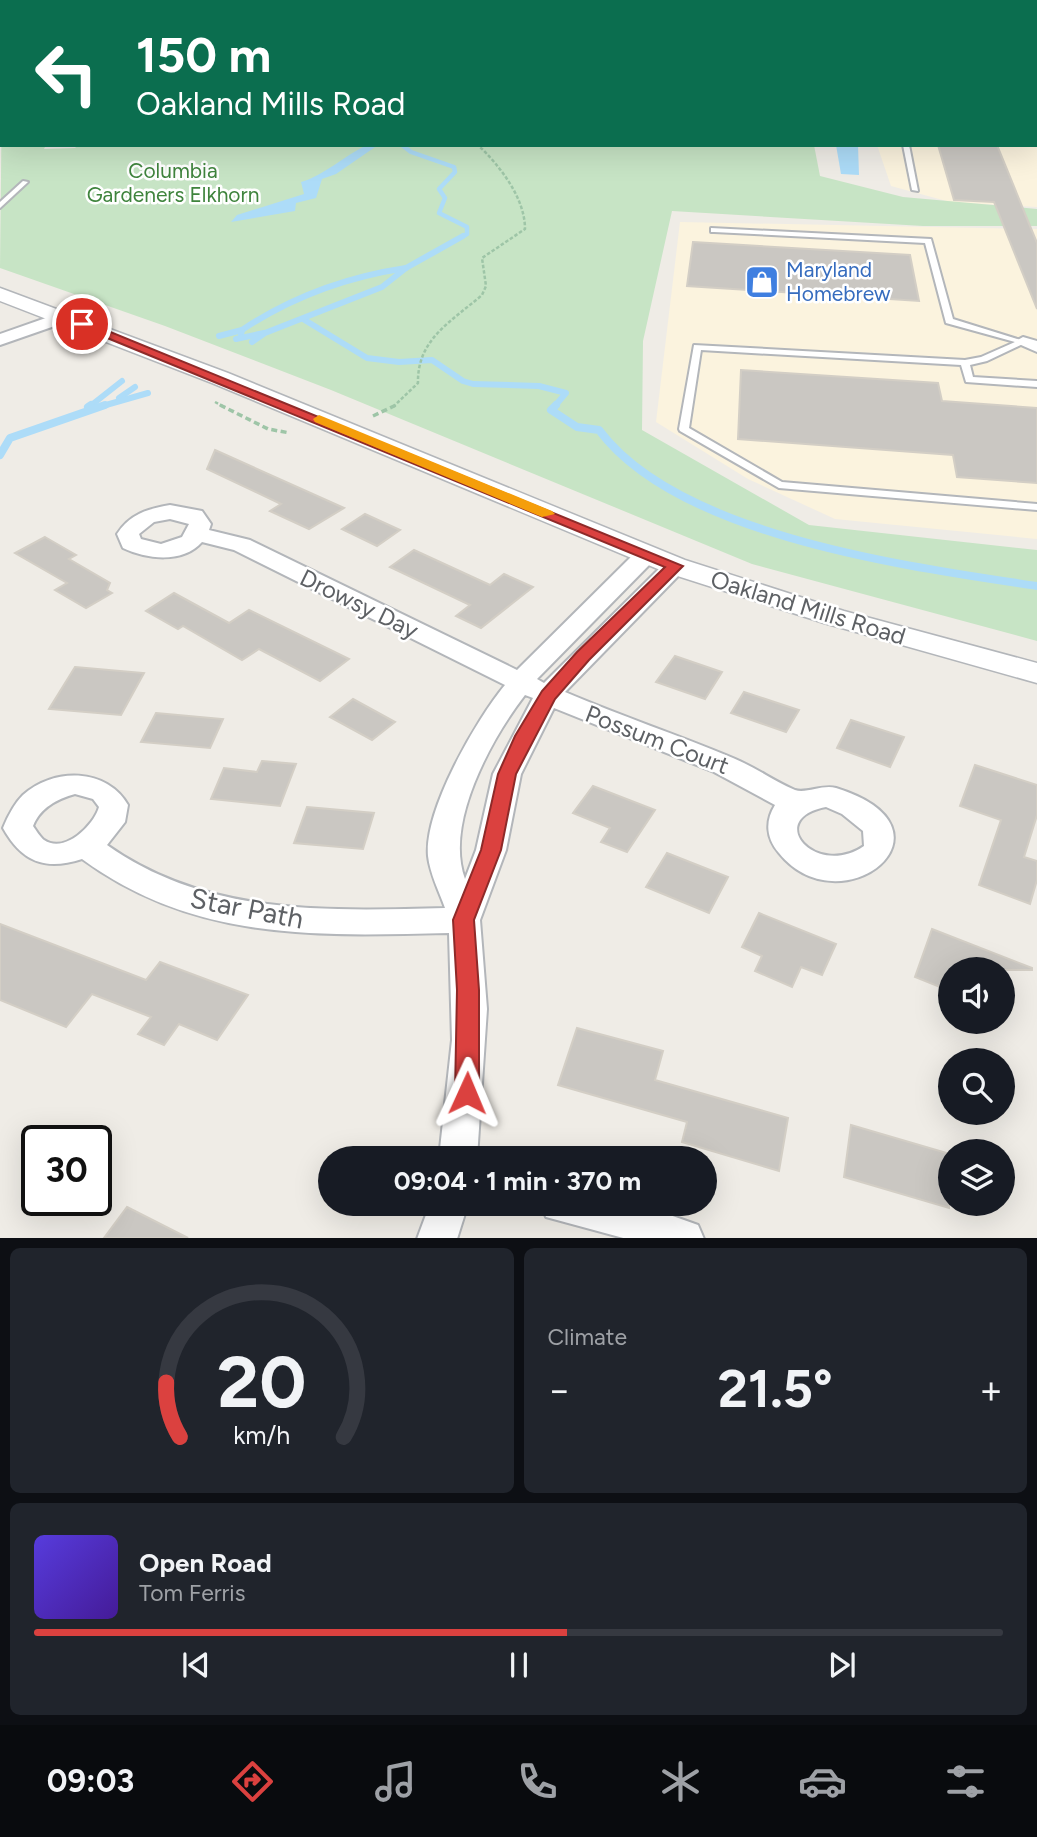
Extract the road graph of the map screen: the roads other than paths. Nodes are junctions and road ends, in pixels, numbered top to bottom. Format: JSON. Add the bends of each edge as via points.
{"nodes":[{"id":1,"x":906,"y":147,"type":"edge"},
{"id":2,"x":25,"y":182,"type":"dead end"},
{"id":3,"x":916,"y":190,"type":"dead end"},
{"id":4,"x":0,"y":206,"type":"edge"},
{"id":5,"x":714,"y":230,"type":"dead end"},
{"id":6,"x":0,"y":294,"type":"edge"},
{"id":7,"x":63,"y":317,"type":"junction"},
{"id":8,"x":0,"y":340,"type":"edge"},
{"id":9,"x":1030,"y":344,"type":"edge"},
{"id":10,"x":965,"y":363,"type":"junction"},
{"id":11,"x":1037,"y":384,"type":"edge"},
{"id":12,"x":1037,"y":507,"type":"edge"},
{"id":13,"x":199,"y":534,"type":"dead end"},
{"id":14,"x":646,"y":555,"type":"junction"},
{"id":15,"x":675,"y":566,"type":"junction"},
{"id":16,"x":1037,"y":673,"type":"edge"},
{"id":17,"x":517,"y":682,"type":"junction"},
{"id":18,"x":548,"y":695,"type":"junction"},
{"id":19,"x":794,"y":803,"type":"dead end"},
{"id":20,"x":86,"y":846,"type":"dead end"},
{"id":21,"x":464,"y":920,"type":"junction"},
{"id":22,"x":460,"y":1146,"type":"edge"},
{"id":23,"x":445,"y":1216,"type":"edge"},
{"id":24,"x":618,"y":1216,"type":"edge"},
{"id":25,"x":437,"y":1238,"type":"edge"},
{"id":26,"x":684,"y":1238,"type":"edge"}],
"edges":[{"from":1,"to":3,"type":"lane"},
{"from":2,"to":4,"type":"lane"},
{"from":5,"to":9,"type":"lane","via":[[929,241],[949,321]]},
{"from":6,"to":7,"type":"street","name":"Oakland Mills Road"},
{"from":7,"to":8,"type":"street"},
{"from":7,"to":14,"type":"street","name":"Oakland Mills Road"},
{"from":9,"to":10,"type":"lane"},
{"from":10,"to":11,"type":"lane","via":[[968,380]]},
{"from":10,"to":12,"type":"lane","via":[[697,347],[684,429],[779,485]]},
{"from":13,"to":17,"type":"street","name":"Drowsy Day","via":[[242,545]]},
{"from":14,"to":15,"type":"street","name":"Oakland Mills Road"},
{"from":14,"to":17,"type":"street"},
{"from":15,"to":16,"type":"street","name":"Oakland Mills Road","via":[[811,610]]},
{"from":15,"to":18,"type":"street"},
{"from":17,"to":18,"type":"street","name":"Possum Court"},
{"from":17,"to":21,"type":"street","via":[[485,734],[454,802],[443,854]]},
{"from":18,"to":19,"type":"street","name":"Possum Court","via":[[743,773]]},
{"from":18,"to":21,"type":"street","via":[[507,774],[491,850]]},
{"from":20,"to":21,"type":"street","name":"Star Path","via":[[134,877],[184,897],[253,915],[295,922]]},
{"from":21,"to":22,"type":"street","via":[[467,1093]]},
{"from":23,"to":25,"type":"street"},
{"from":24,"to":26,"type":"street"}]}
